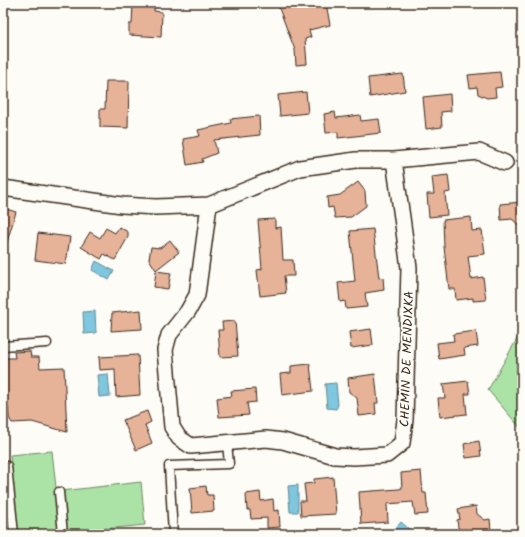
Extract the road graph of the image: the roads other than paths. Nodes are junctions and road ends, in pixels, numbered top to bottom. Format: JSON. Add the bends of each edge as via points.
{"nodes":[{"id":1,"x":394,"y":160,"type":"junction"},
{"id":2,"x":506,"y":163,"type":"dead end"},
{"id":3,"x":3,"y":188,"type":"edge"},
{"id":4,"x":209,"y":205,"type":"junction"},
{"id":5,"x":48,"y":344,"type":"dead end"},
{"id":6,"x":3,"y":346,"type":"edge"},
{"id":7,"x":228,"y":443,"type":"junction"},
{"id":8,"x":7,"y":466,"type":"dead end"},
{"id":9,"x":59,"y":492,"type":"dead end"},
{"id":10,"x":14,"y":534,"type":"edge"},
{"id":11,"x":63,"y":534,"type":"edge"},
{"id":12,"x":173,"y":534,"type":"edge"}],
"edges":[{"from":1,"to":2,"type":"street","via":[[479,152]]},
{"from":1,"to":4,"type":"street","via":[[356,160],[300,168]]},
{"from":1,"to":7,"type":"street","name":"CHEMIN DE MENDIXKA","via":[[409,268],[405,420],[402,443],[387,454],[354,457],[335,456],[283,441],[266,439]]},
{"from":3,"to":4,"type":"street","via":[[122,205]]},
{"from":4,"to":7,"type":"street","name":"CHEMIN DE MENDIXKA","via":[[197,295],[169,335],[165,350],[172,427],[179,438],[191,446]]},
{"from":5,"to":6,"type":"lane"},
{"from":7,"to":12,"type":"lane","via":[[229,464],[169,466]]},
{"from":8,"to":10,"type":"lane"},
{"from":9,"to":11,"type":"lane"}]}
